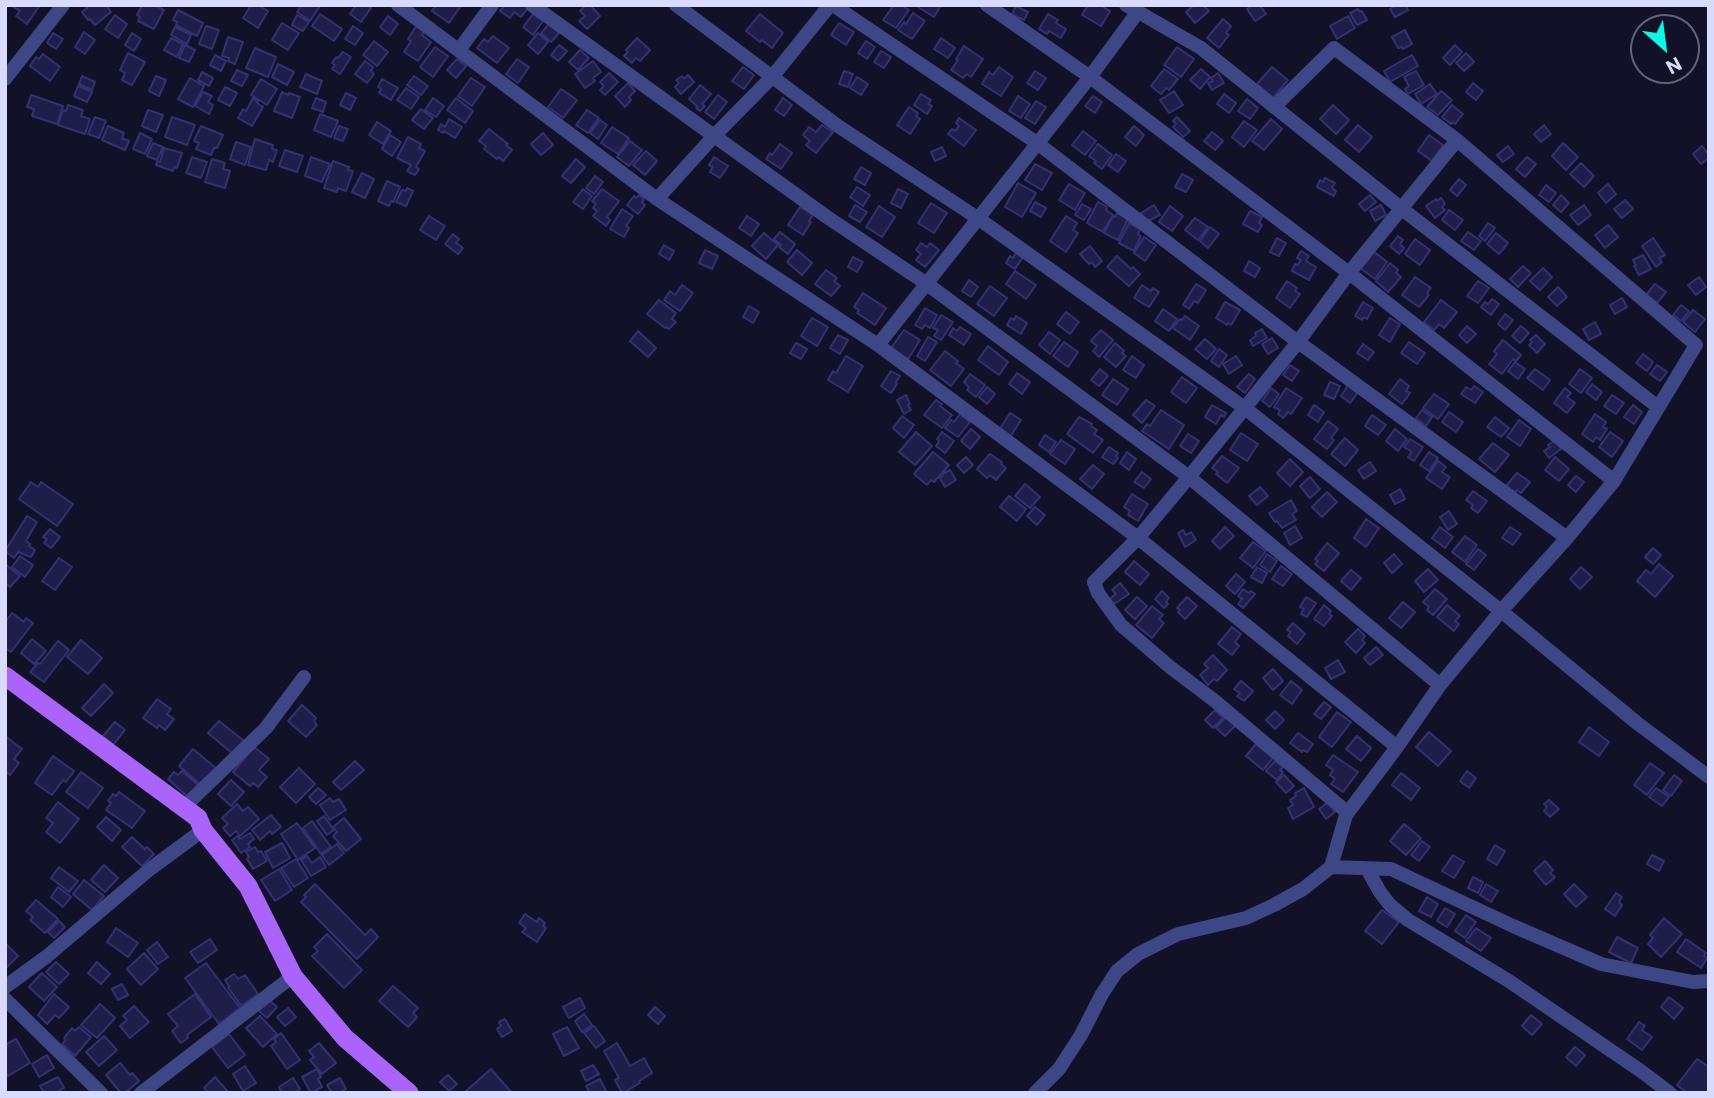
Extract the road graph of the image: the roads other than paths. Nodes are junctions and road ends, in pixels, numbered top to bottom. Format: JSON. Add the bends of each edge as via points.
{"nodes":[{"id":1,"x":64,"y":5,"type":"edge"},
{"id":2,"x":398,"y":5,"type":"edge"},
{"id":3,"x":492,"y":5,"type":"edge"},
{"id":4,"x":532,"y":5,"type":"edge"},
{"id":5,"x":676,"y":5,"type":"edge"},
{"id":6,"x":831,"y":5,"type":"edge"},
{"id":7,"x":987,"y":5,"type":"edge"},
{"id":8,"x":1132,"y":9,"type":"edge"},
{"id":9,"x":459,"y":50,"type":"junction"},
{"id":10,"x":7,"y":71,"type":"edge"},
{"id":11,"x":772,"y":77,"type":"junction"},
{"id":12,"x":1090,"y":77,"type":"junction"},
{"id":13,"x":1274,"y":107,"type":"junction"},
{"id":14,"x":714,"y":136,"type":"junction"},
{"id":15,"x":1457,"y":140,"type":"junction"},
{"id":16,"x":1037,"y":143,"type":"junction"},
{"id":17,"x":657,"y":199,"type":"junction"},
{"id":18,"x":1402,"y":209,"type":"junction"},
{"id":19,"x":979,"y":219,"type":"junction"},
{"id":20,"x":1349,"y":273,"type":"junction"},
{"id":21,"x":927,"y":284,"type":"junction"},
{"id":22,"x":1298,"y":342,"type":"junction"},
{"id":23,"x":878,"y":345,"type":"junction"},
{"id":24,"x":1658,"y":407,"type":"junction"},
{"id":25,"x":1245,"y":409,"type":"junction"},
{"id":26,"x":1189,"y":477,"type":"junction"},
{"id":27,"x":1614,"y":481,"type":"junction"},
{"id":28,"x":1138,"y":538,"type":"junction"},
{"id":29,"x":1567,"y":538,"type":"junction"},
{"id":30,"x":1501,"y":611,"type":"junction"},
{"id":31,"x":5,"y":676,"type":"edge"},
{"id":32,"x":303,"y":677,"type":"dead end"},
{"id":33,"x":1440,"y":685,"type":"junction"},
{"id":34,"x":1397,"y":747,"type":"junction"},
{"id":35,"x":1709,"y":777,"type":"edge"},
{"id":36,"x":184,"y":807,"type":"junction"},
{"id":37,"x":1348,"y":813,"type":"junction"},
{"id":38,"x":203,"y":830,"type":"junction"},
{"id":39,"x":1331,"y":867,"type":"junction"},
{"id":40,"x":1367,"y":869,"type":"junction"},
{"id":41,"x":293,"y":976,"type":"junction"},
{"id":42,"x":1709,"y":981,"type":"edge"},
{"id":43,"x":5,"y":987,"type":"edge"},
{"id":44,"x":5,"y":999,"type":"edge"},
{"id":45,"x":101,"y":1093,"type":"edge"},
{"id":46,"x":141,"y":1093,"type":"edge"},
{"id":47,"x":409,"y":1093,"type":"edge"},
{"id":48,"x":1035,"y":1093,"type":"edge"},
{"id":49,"x":1670,"y":1093,"type":"edge"}],
"edges":[{"from":1,"to":10,"type":"street"},
{"from":2,"to":9,"type":"street"},
{"from":3,"to":9,"type":"street"},
{"from":4,"to":14,"type":"street"},
{"from":5,"to":11,"type":"street"},
{"from":6,"to":11,"type":"street"},
{"from":6,"to":16,"type":"street"},
{"from":7,"to":12,"type":"street"},
{"from":8,"to":12,"type":"street"},
{"from":8,"to":13,"type":"street","via":[[1201,48]]},
{"from":9,"to":17,"type":"street"},
{"from":11,"to":14,"type":"street"},
{"from":11,"to":19,"type":"street"},
{"from":12,"to":16,"type":"street"},
{"from":12,"to":20,"type":"street"},
{"from":13,"to":15,"type":"street","via":[[1334,48]]},
{"from":13,"to":18,"type":"street"},
{"from":14,"to":17,"type":"street"},
{"from":14,"to":21,"type":"street"},
{"from":15,"to":18,"type":"street"},
{"from":15,"to":24,"type":"street","via":[[1696,345]]},
{"from":16,"to":19,"type":"street"},
{"from":16,"to":22,"type":"street"},
{"from":17,"to":23,"type":"street"},
{"from":18,"to":20,"type":"street"},
{"from":18,"to":24,"type":"street"},
{"from":19,"to":21,"type":"street"},
{"from":19,"to":25,"type":"street"},
{"from":20,"to":22,"type":"street"},
{"from":20,"to":27,"type":"street"},
{"from":21,"to":23,"type":"street"},
{"from":21,"to":26,"type":"street"},
{"from":22,"to":25,"type":"street"},
{"from":22,"to":29,"type":"street"},
{"from":23,"to":28,"type":"street"},
{"from":24,"to":27,"type":"street"},
{"from":25,"to":26,"type":"street"},
{"from":25,"to":30,"type":"street"},
{"from":26,"to":28,"type":"street"},
{"from":26,"to":33,"type":"street"},
{"from":27,"to":29,"type":"street"},
{"from":28,"to":34,"type":"street"},
{"from":28,"to":37,"type":"street","via":[[1094,582],[1109,610],[1170,667]]},
{"from":29,"to":30,"type":"street"},
{"from":30,"to":33,"type":"street"},
{"from":30,"to":35,"type":"street"},
{"from":31,"to":36,"type":"main road"},
{"from":32,"to":36,"type":"street","via":[[266,728]]},
{"from":33,"to":34,"type":"street"},
{"from":34,"to":37,"type":"street"},
{"from":36,"to":38,"type":"main road","via":[[198,818]]},
{"from":37,"to":39,"type":"street"},
{"from":38,"to":41,"type":"main road","via":[[248,886]]},
{"from":38,"to":43,"type":"street"},
{"from":39,"to":40,"type":"street"},
{"from":39,"to":48,"type":"street","via":[[1303,890],[1246,918],[1178,934],[1138,954],[1117,971],[1059,1069]]},
{"from":40,"to":42,"type":"street","via":[[1391,869],[1601,964]]},
{"from":40,"to":49,"type":"street","via":[[1390,905],[1408,920],[1509,981]]},
{"from":41,"to":46,"type":"street"},
{"from":41,"to":47,"type":"main road","via":[[345,1038]]},
{"from":44,"to":45,"type":"street"}]}
